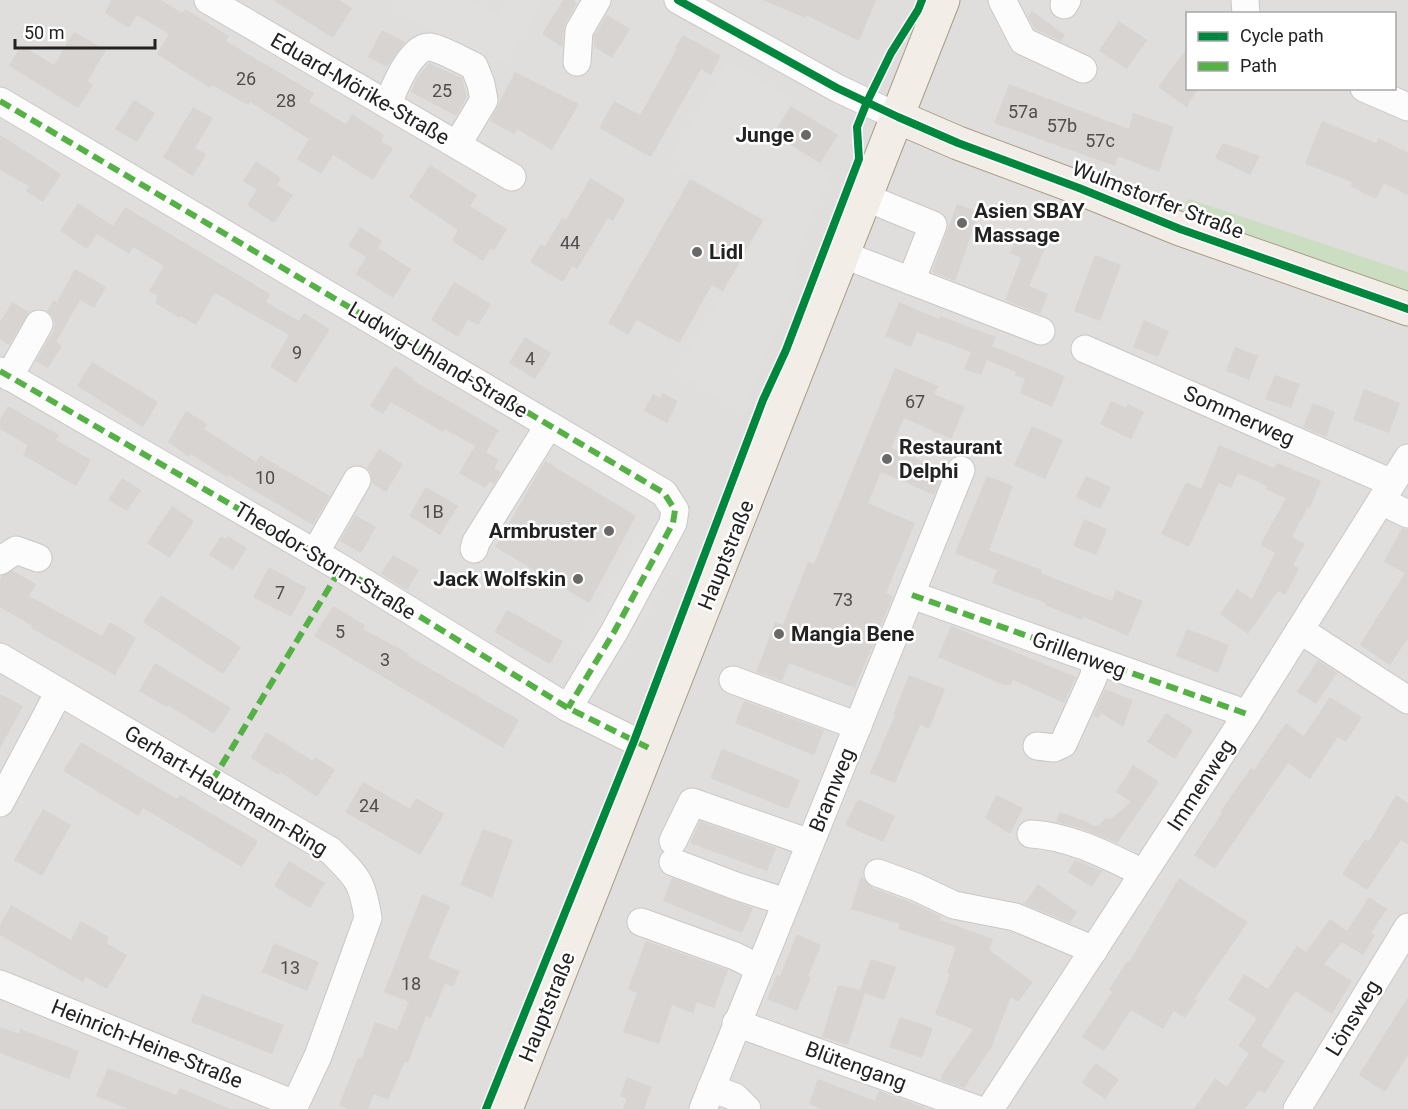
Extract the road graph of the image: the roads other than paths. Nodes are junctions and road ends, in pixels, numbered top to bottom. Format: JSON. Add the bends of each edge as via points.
{"nodes":[{"id":1,"x":597,"y":0,"type":"edge"},
{"id":2,"x":678,"y":0,"type":"edge"},
{"id":3,"x":942,"y":0,"type":"edge"},
{"id":4,"x":1002,"y":0,"type":"edge"},
{"id":5,"x":222,"y":3,"type":"edge"},
{"id":6,"x":577,"y":62,"type":"dead end"},
{"id":7,"x":1083,"y":69,"type":"dead end"},
{"id":8,"x":1368,"y":90,"type":"edge"},
{"id":9,"x":0,"y":101,"type":"edge"},
{"id":10,"x":388,"y":105,"type":"junction"},
{"id":11,"x":1408,"y":108,"type":"edge"},
{"id":12,"x":898,"y":117,"type":"junction"},
{"id":13,"x":457,"y":145,"type":"junction"},
{"id":14,"x":512,"y":177,"type":"dead end"},
{"id":15,"x":867,"y":198,"type":"junction"},
{"id":16,"x":844,"y":255,"type":"junction"},
{"id":17,"x":911,"y":281,"type":"junction"},
{"id":18,"x":1408,"y":309,"type":"edge"},
{"id":19,"x":39,"y":324,"type":"dead end"},
{"id":20,"x":1041,"y":331,"type":"dead end"},
{"id":21,"x":1085,"y":349,"type":"dead end"},
{"id":22,"x":4,"y":374,"type":"edge"},
{"id":23,"x":549,"y":425,"type":"junction"},
{"id":24,"x":1408,"y":458,"type":"edge"},
{"id":25,"x":961,"y":470,"type":"dead end"},
{"id":26,"x":357,"y":480,"type":"dead end"},
{"id":27,"x":1387,"y":492,"type":"junction"},
{"id":28,"x":1408,"y":514,"type":"edge"},
{"id":29,"x":474,"y":549,"type":"dead end"},
{"id":30,"x":315,"y":554,"type":"junction"},
{"id":31,"x":38,"y":558,"type":"dead end"},
{"id":32,"x":0,"y":561,"type":"edge"},
{"id":33,"x":912,"y":595,"type":"junction"},
{"id":34,"x":1300,"y":630,"type":"junction"},
{"id":35,"x":0,"y":657,"type":"edge"},
{"id":36,"x":1098,"y":661,"type":"junction"},
{"id":37,"x":733,"y":680,"type":"dead end"},
{"id":38,"x":59,"y":692,"type":"junction"},
{"id":39,"x":1408,"y":700,"type":"edge"},
{"id":40,"x":568,"y":708,"type":"junction"},
{"id":41,"x":1247,"y":714,"type":"junction"},
{"id":42,"x":858,"y":726,"type":"junction"},
{"id":43,"x":1037,"y":746,"type":"dead end"},
{"id":44,"x":651,"y":748,"type":"junction"},
{"id":45,"x":0,"y":802,"type":"edge"},
{"id":46,"x":1030,"y":834,"type":"dead end"},
{"id":47,"x":810,"y":843,"type":"junction"},
{"id":48,"x":878,"y":873,"type":"dead end"},
{"id":49,"x":1143,"y":873,"type":"junction"},
{"id":50,"x":786,"y":902,"type":"junction"},
{"id":51,"x":641,"y":922,"type":"dead end"},
{"id":52,"x":1408,"y":927,"type":"edge"},
{"id":53,"x":1094,"y":950,"type":"junction"},
{"id":54,"x":759,"y":968,"type":"junction"},
{"id":55,"x":0,"y":984,"type":"edge"},
{"id":56,"x":736,"y":1023,"type":"junction"},
{"id":57,"x":707,"y":1099,"type":"edge"},
{"id":58,"x":294,"y":1107,"type":"edge"},
{"id":59,"x":506,"y":1109,"type":"edge"},
{"id":60,"x":747,"y":1109,"type":"edge"},
{"id":61,"x":976,"y":1109,"type":"edge"},
{"id":62,"x":990,"y":1109,"type":"edge"},
{"id":63,"x":1298,"y":1109,"type":"edge"}],
"edges":[{"from":1,"to":6,"type":"street","via":[[579,31]]},
{"from":2,"to":12,"type":"street","via":[[837,88]]},
{"from":3,"to":12,"type":"main road","name":"Hauptstraße"},
{"from":4,"to":7,"type":"street","via":[[1023,41]]},
{"from":5,"to":10,"type":"street","name":"Eduard-Mörike-Straße"},
{"from":8,"to":11,"type":"street"},
{"from":9,"to":23,"type":"street","name":"Ludwig-Uhland-Straße"},
{"from":10,"to":13,"type":"street","name":"Eduard-Mörike-Straße"},
{"from":10,"to":13,"type":"street","via":[[394,87],[420,49],[430,47],[474,66],[484,100]]},
{"from":12,"to":15,"type":"main road","name":"Hauptstraße"},
{"from":12,"to":18,"type":"main road","name":"Wulmstorfer Straße","via":[[1180,229]]},
{"from":13,"to":14,"type":"street","name":"Eduard-Mörike-Straße"},
{"from":15,"to":16,"type":"main road","name":"Hauptstraße"},
{"from":15,"to":17,"type":"street","via":[[933,225]]},
{"from":16,"to":17,"type":"street"},
{"from":16,"to":44,"type":"main road","name":"Hauptstraße"},
{"from":17,"to":20,"type":"street"},
{"from":19,"to":22,"type":"street"},
{"from":21,"to":27,"type":"street","name":"Sommerweg"},
{"from":22,"to":30,"type":"street","name":"Theodor-Storm-Straße"},
{"from":23,"to":29,"type":"street"},
{"from":23,"to":40,"type":"street","name":"Ludwig-Uhland-Straße","via":[[664,493],[675,510],[673,523]]},
{"from":24,"to":27,"type":"street","name":"Immenweg"},
{"from":25,"to":33,"type":"street","name":"Bramweg"},
{"from":26,"to":30,"type":"street"},
{"from":27,"to":28,"type":"street","name":"Sommerweg"},
{"from":27,"to":34,"type":"street","name":"Immenweg"},
{"from":30,"to":40,"type":"street","name":"Theodor-Storm-Straße"},
{"from":31,"to":32,"type":"street","via":[[16,550]]},
{"from":33,"to":36,"type":"street","name":"Grillenweg"},
{"from":33,"to":42,"type":"street","name":"Bramweg"},
{"from":34,"to":39,"type":"street"},
{"from":34,"to":41,"type":"street","name":"Immenweg"},
{"from":35,"to":38,"type":"street","name":"Gerhart-Hauptmann-Ring"},
{"from":36,"to":41,"type":"street","name":"Grillenweg"},
{"from":36,"to":43,"type":"street","via":[[1063,744],[1054,748]]},
{"from":37,"to":42,"type":"street"},
{"from":38,"to":45,"type":"street"},
{"from":38,"to":58,"type":"street","name":"Gerhart-Hauptmann-Ring","via":[[331,851],[358,878],[368,918],[318,1056]]},
{"from":40,"to":44,"type":"street","name":"Theodor-Storm-Straße"},
{"from":41,"to":49,"type":"street","name":"Immenweg"},
{"from":42,"to":47,"type":"street","name":"Bramweg"},
{"from":44,"to":59,"type":"main road","name":"Hauptstraße"},
{"from":46,"to":49,"type":"street","via":[[1067,840]]},
{"from":47,"to":50,"type":"street","name":"Bramweg"},
{"from":47,"to":50,"type":"street","via":[[692,802],[673,851],[736,886]]},
{"from":48,"to":53,"type":"street","via":[[954,905],[1015,917]]},
{"from":49,"to":53,"type":"street","name":"Immenweg"},
{"from":50,"to":54,"type":"street","name":"Bramweg"},
{"from":51,"to":54,"type":"street"},
{"from":52,"to":63,"type":"street","name":"Lönsweg"},
{"from":53,"to":62,"type":"street","name":"Immenweg"},
{"from":54,"to":56,"type":"street","name":"Bramweg"},
{"from":55,"to":58,"type":"street","name":"Heinrich-Heine-Straße"},
{"from":56,"to":57,"type":"street","name":"Bramweg"},
{"from":56,"to":61,"type":"street","name":"Blütengang"},
{"from":57,"to":60,"type":"street","via":[[735,1097]]}]}
